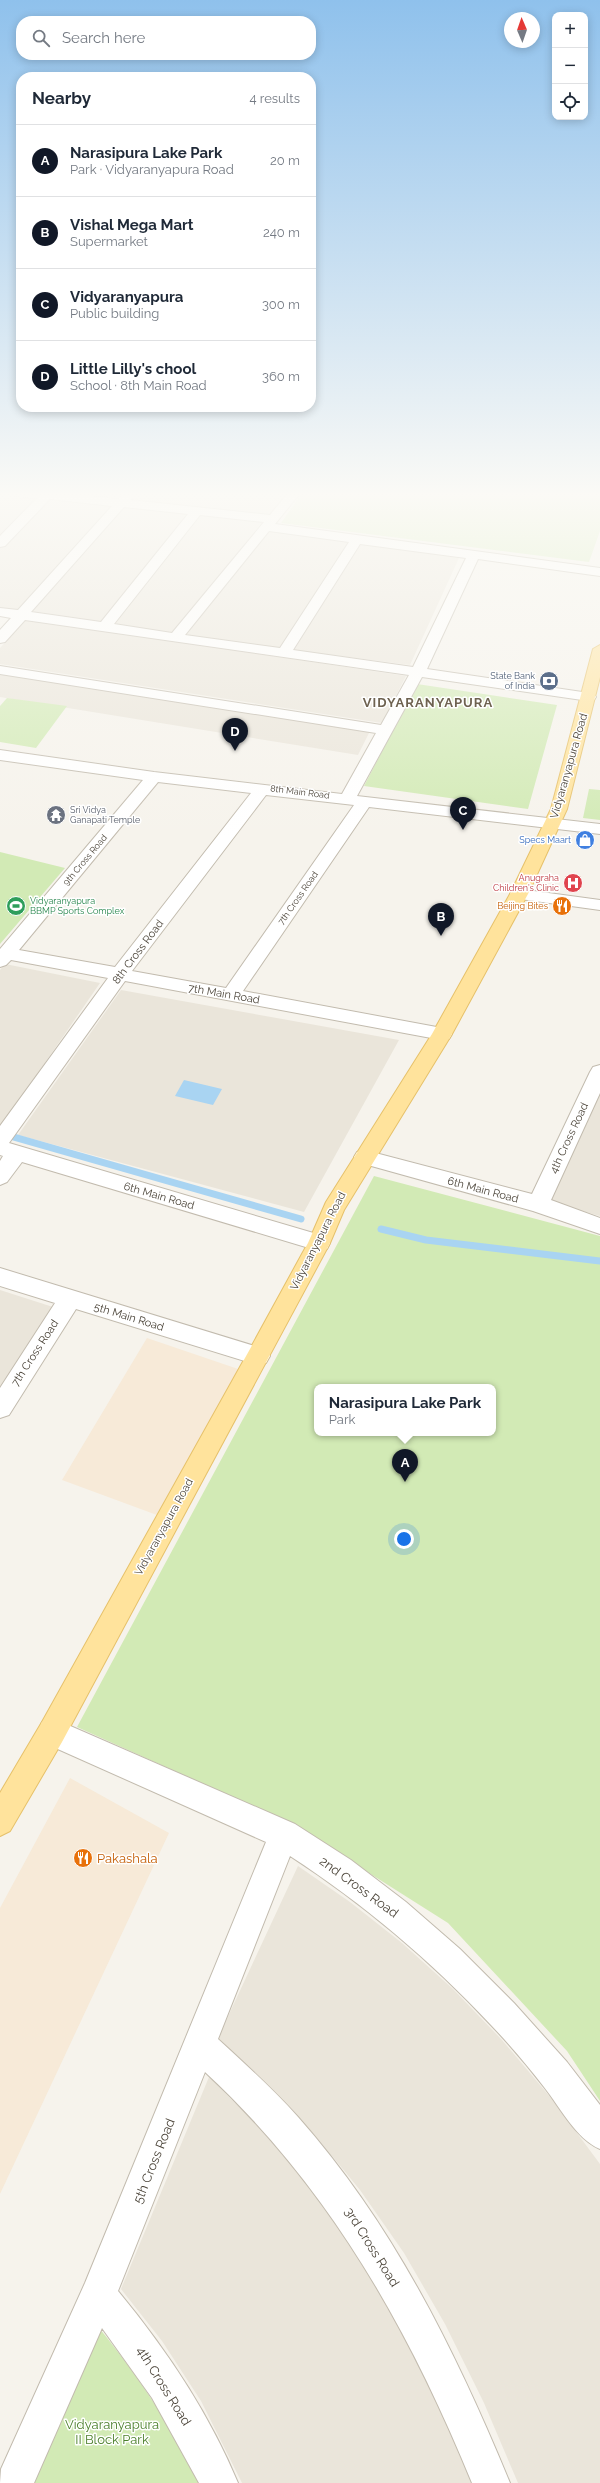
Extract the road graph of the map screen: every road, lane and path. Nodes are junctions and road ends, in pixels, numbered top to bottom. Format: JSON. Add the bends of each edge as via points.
{"nodes":[{"id":1,"x":28,"y":608,"type":"edge"},
{"id":2,"x":120,"y":608,"type":"edge"},
{"id":3,"x":200,"y":608,"type":"edge"},
{"id":4,"x":313,"y":608,"type":"edge"},
{"id":5,"x":449,"y":608,"type":"edge"},
{"id":6,"x":0,"y":612,"type":"edge"},
{"id":7,"x":22,"y":615,"type":"junction"},
{"id":8,"x":105,"y":627,"type":"junction"},
{"id":9,"x":176,"y":637,"type":"junction"},
{"id":10,"x":0,"y":639,"type":"edge"},
{"id":11,"x":600,"y":649,"type":"edge"},
{"id":12,"x":284,"y":653,"type":"junction"},
{"id":13,"x":0,"y":670,"type":"edge"},
{"id":14,"x":418,"y":672,"type":"junction"},
{"id":15,"x":592,"y":701,"type":"edge"},
{"id":16,"x":385,"y":730,"type":"junction"},
{"id":17,"x":0,"y":755,"type":"edge"},
{"id":18,"x":154,"y":777,"type":"junction"},
{"id":19,"x":263,"y":788,"type":"junction"},
{"id":20,"x":348,"y":798,"type":"junction"},
{"id":21,"x":366,"y":800,"type":"junction"},
{"id":22,"x":552,"y":824,"type":"junction"},
{"id":23,"x":600,"y":829,"type":"edge"},
{"id":24,"x":519,"y":894,"type":"junction"},
{"id":25,"x":600,"y":905,"type":"edge"},
{"id":26,"x":3,"y":957,"type":"edge"},
{"id":27,"x":120,"y":974,"type":"junction"},
{"id":28,"x":231,"y":995,"type":"junction"},
{"id":29,"x":442,"y":1034,"type":"junction"},
{"id":30,"x":600,"y":1072,"type":"edge"},
{"id":31,"x":8,"y":1139,"type":"edge"},
{"id":32,"x":364,"y":1157,"type":"junction"},
{"id":33,"x":0,"y":1177,"type":"edge"},
{"id":34,"x":538,"y":1204,"type":"junction"},
{"id":35,"x":600,"y":1226,"type":"edge"},
{"id":36,"x":319,"y":1243,"type":"junction"},
{"id":37,"x":0,"y":1277,"type":"edge"},
{"id":38,"x":70,"y":1299,"type":"junction"},
{"id":39,"x":258,"y":1356,"type":"junction"},
{"id":40,"x":0,"y":1408,"type":"edge"},
{"id":41,"x":52,"y":1732,"type":"junction"},
{"id":42,"x":0,"y":1820,"type":"edge"},
{"id":43,"x":284,"y":1835,"type":"junction"},
{"id":44,"x":201,"y":2046,"type":"junction"},
{"id":45,"x":600,"y":2132,"type":"edge"},
{"id":46,"x":98,"y":2295,"type":"junction"},
{"id":47,"x":15,"y":2483,"type":"edge"},
{"id":48,"x":218,"y":2483,"type":"edge"},
{"id":49,"x":491,"y":2483,"type":"edge"}],
"edges":[{"from":1,"to":7,"type":"street"},
{"from":2,"to":8,"type":"street"},
{"from":3,"to":9,"type":"street"},
{"from":4,"to":12,"type":"street"},
{"from":5,"to":14,"type":"street"},
{"from":6,"to":7,"type":"street"},
{"from":7,"to":8,"type":"street"},
{"from":7,"to":10,"type":"street"},
{"from":8,"to":9,"type":"street"},
{"from":9,"to":12,"type":"street"},
{"from":11,"to":15,"type":"main road","name":"Vidyaranyapura Road"},
{"from":12,"to":14,"type":"street"},
{"from":13,"to":16,"type":"street"},
{"from":14,"to":15,"type":"street"},
{"from":14,"to":16,"type":"street"},
{"from":15,"to":22,"type":"main road","name":"Vidyaranyapura Road","via":[[559,809]]},
{"from":16,"to":20,"type":"street"},
{"from":17,"to":18,"type":"street","name":"8th Main Road"},
{"from":18,"to":19,"type":"street","name":"8th Main Road"},
{"from":18,"to":26,"type":"street","name":"9th Cross Road"},
{"from":19,"to":20,"type":"street","name":"8th Main Road"},
{"from":19,"to":27,"type":"street","name":"8th Cross Road"},
{"from":20,"to":21,"type":"street","name":"8th Main Road"},
{"from":21,"to":22,"type":"street","name":"8th Main Road"},
{"from":21,"to":28,"type":"street","name":"7th Cross Road"},
{"from":22,"to":23,"type":"street","name":"8th Main Road"},
{"from":22,"to":24,"type":"main road","name":"Vidyaranyapura Road"},
{"from":24,"to":25,"type":"street"},
{"from":24,"to":29,"type":"main road","name":"Vidyaranyapura Road"},
{"from":26,"to":27,"type":"street","name":"7th Main Road"},
{"from":27,"to":28,"type":"street","name":"7th Main Road"},
{"from":27,"to":31,"type":"street","name":"8th Cross Road"},
{"from":28,"to":29,"type":"street","name":"7th Main Road"},
{"from":29,"to":32,"type":"main road","name":"Vidyaranyapura Road"},
{"from":30,"to":34,"type":"street","name":"4th Cross Road"},
{"from":31,"to":33,"type":"street","name":"8th Cross Road"},
{"from":31,"to":36,"type":"street","name":"6th Main Road"},
{"from":32,"to":34,"type":"street","name":"6th Main Road"},
{"from":32,"to":36,"type":"main road","name":"Vidyaranyapura Road","via":[[334,1208]]},
{"from":34,"to":35,"type":"street","name":"6th Main Road"},
{"from":36,"to":39,"type":"main road","name":"Vidyaranyapura Road"},
{"from":37,"to":38,"type":"street","name":"5th Main Road"},
{"from":38,"to":39,"type":"street","name":"5th Main Road"},
{"from":38,"to":40,"type":"street","name":"7th Cross Road"},
{"from":39,"to":41,"type":"main road","name":"Vidyaranyapura Road"},
{"from":41,"to":42,"type":"main road","name":"Vidyaranyapura Road"},
{"from":41,"to":43,"type":"street","name":"2nd Cross Road"},
{"from":43,"to":44,"type":"street","name":"5th Cross Road"},
{"from":43,"to":45,"type":"street","name":"2nd Cross Road","via":[[340,1871],[449,1960],[529,2044]]},
{"from":44,"to":46,"type":"street","name":"5th Cross Road"},
{"from":44,"to":49,"type":"street","name":"3rd Cross Road","via":[[250,2090],[297,2141],[342,2199],[385,2263],[425,2335],[464,2415]]},
{"from":46,"to":47,"type":"street","name":"5th Cross Road"},
{"from":46,"to":48,"type":"street","name":"4th Cross Road","via":[[137,2342],[173,2396]]}]}
